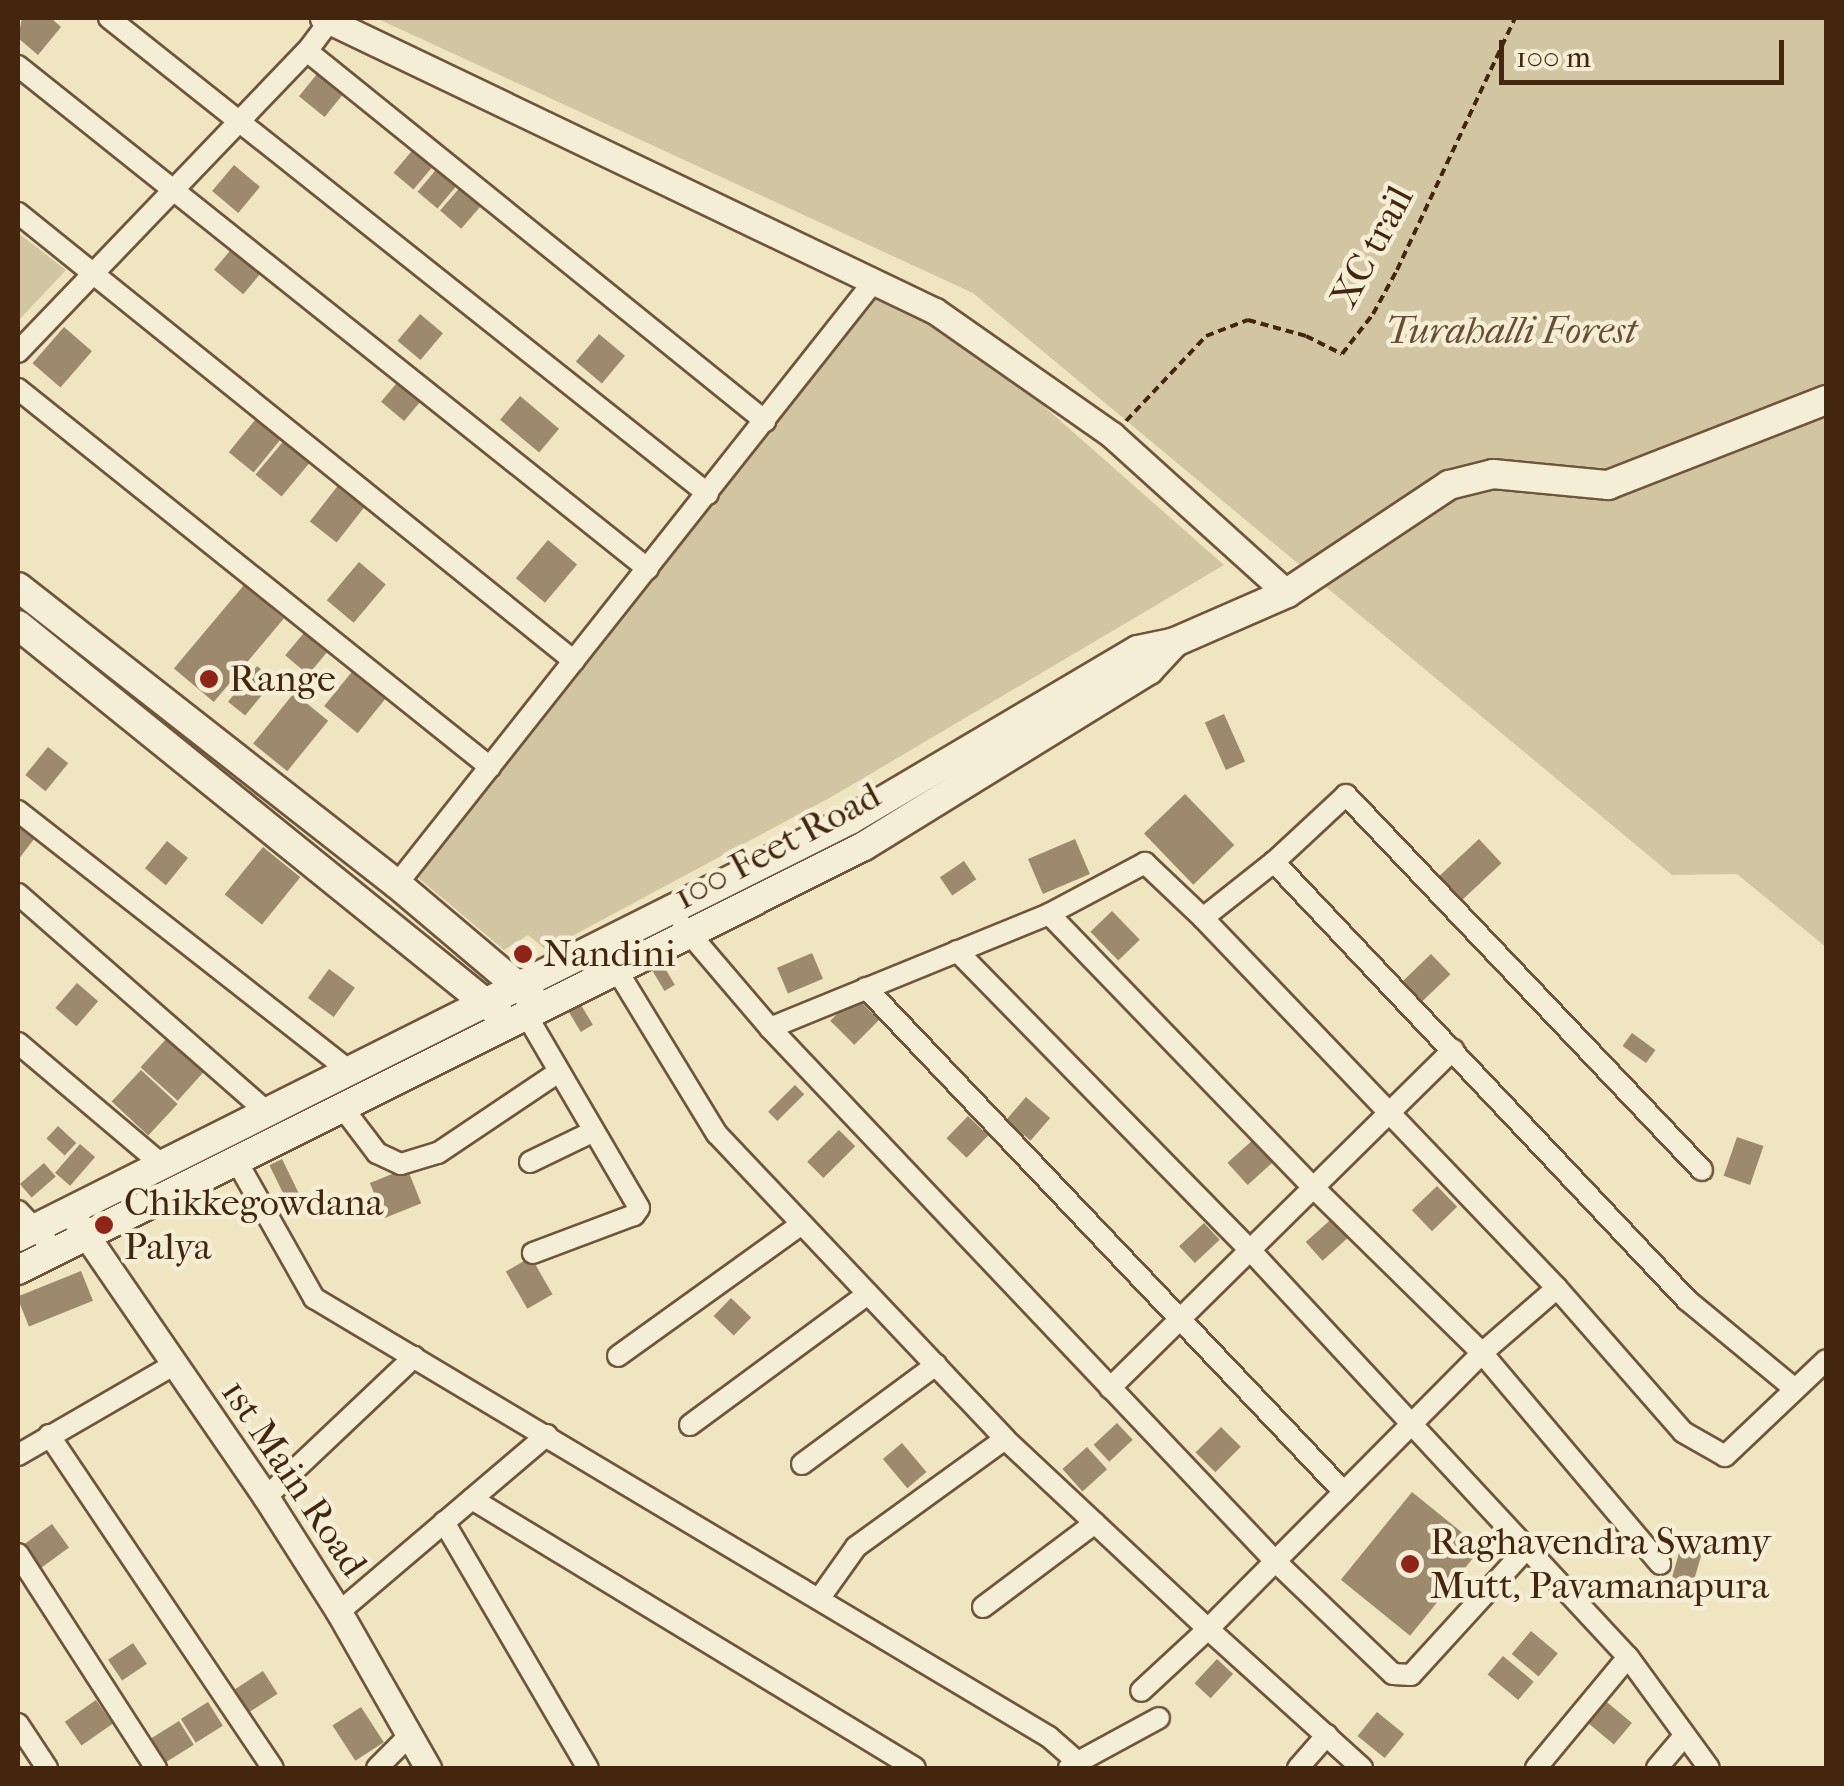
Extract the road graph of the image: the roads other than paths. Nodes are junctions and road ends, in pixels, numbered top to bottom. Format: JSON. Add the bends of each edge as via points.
{"nodes":[{"id":1,"x":109,"y":18,"type":"edge"},
{"id":2,"x":327,"y":20,"type":"edge"},
{"id":3,"x":308,"y":51,"type":"junction"},
{"id":4,"x":18,"y":66,"type":"edge"},
{"id":5,"x":239,"y":120,"type":"junction"},
{"id":6,"x":172,"y":189,"type":"junction"},
{"id":7,"x":18,"y":213,"type":"edge"},
{"id":8,"x":93,"y":273,"type":"junction"},
{"id":9,"x":874,"y":281,"type":"junction"},
{"id":10,"x":18,"y":352,"type":"edge"},
{"id":11,"x":18,"y":390,"type":"edge"},
{"id":12,"x":1826,"y":400,"type":"edge"},
{"id":13,"x":765,"y":422,"type":"junction"},
{"id":14,"x":708,"y":494,"type":"junction"},
{"id":15,"x":648,"y":569,"type":"junction"},
{"id":16,"x":18,"y":587,"type":"edge"},
{"id":17,"x":1286,"y":594,"type":"junction"},
{"id":18,"x":18,"y":625,"type":"edge"},
{"id":19,"x":1175,"y":642,"type":"junction"},
{"id":20,"x":574,"y":661,"type":"junction"},
{"id":21,"x":200,"y":730,"type":"junction"},
{"id":22,"x":179,"y":755,"type":"junction"},
{"id":23,"x":490,"y":768,"type":"junction"},
{"id":24,"x":18,"y":811,"type":"edge"},
{"id":25,"x":1274,"y":862,"type":"junction"},
{"id":26,"x":396,"y":884,"type":"junction"},
{"id":27,"x":18,"y":896,"type":"edge"},
{"id":28,"x":673,"y":911,"type":"junction"},
{"id":29,"x":1049,"y":914,"type":"junction"},
{"id":30,"x":1202,"y":918,"type":"junction"},
{"id":31,"x":690,"y":936,"type":"junction"},
{"id":32,"x":957,"y":951,"type":"junction"},
{"id":33,"x":618,"y":972,"type":"junction"},
{"id":34,"x":520,"y":988,"type":"junction"},
{"id":35,"x":866,"y":988,"type":"junction"},
{"id":36,"x":487,"y":1004,"type":"junction"},
{"id":37,"x":528,"y":1016,"type":"junction"},
{"id":38,"x":770,"y":1028,"type":"junction"},
{"id":39,"x":18,"y":1043,"type":"edge"},
{"id":40,"x":1453,"y":1050,"type":"junction"},
{"id":41,"x":350,"y":1071,"type":"junction"},
{"id":42,"x":557,"y":1073,"type":"junction"},
{"id":43,"x":342,"y":1108,"type":"junction"},
{"id":44,"x":268,"y":1112,"type":"junction"},
{"id":45,"x":1387,"y":1115,"type":"junction"},
{"id":46,"x":592,"y":1132,"type":"junction"},
{"id":47,"x":236,"y":1160,"type":"junction"},
{"id":48,"x":159,"y":1162,"type":"junction"},
{"id":49,"x":530,"y":1162,"type":"dead end"},
{"id":50,"x":1702,"y":1170,"type":"dead end"},
{"id":51,"x":1311,"y":1185,"type":"junction"},
{"id":52,"x":70,"y":1210,"type":"junction"},
{"id":53,"x":802,"y":1224,"type":"junction"},
{"id":54,"x":23,"y":1225,"type":"edge"},
{"id":55,"x":86,"y":1236,"type":"junction"},
{"id":56,"x":1250,"y":1250,"type":"junction"},
{"id":57,"x":56,"y":1251,"type":"junction"},
{"id":58,"x":533,"y":1253,"type":"dead end"},
{"id":59,"x":18,"y":1270,"type":"edge"},
{"id":60,"x":1557,"y":1288,"type":"junction"},
{"id":61,"x":868,"y":1294,"type":"junction"},
{"id":62,"x":1180,"y":1319,"type":"junction"},
{"id":63,"x":1482,"y":1353,"type":"junction"},
{"id":64,"x":618,"y":1356,"type":"dead end"},
{"id":65,"x":414,"y":1357,"type":"junction"},
{"id":66,"x":1826,"y":1360,"type":"edge"},
{"id":67,"x":172,"y":1365,"type":"junction"},
{"id":68,"x":936,"y":1366,"type":"junction"},
{"id":69,"x":1110,"y":1388,"type":"junction"},
{"id":70,"x":1795,"y":1389,"type":"junction"},
{"id":71,"x":690,"y":1425,"type":"dead end"},
{"id":72,"x":1413,"y":1425,"type":"junction"},
{"id":73,"x":49,"y":1434,"type":"junction"},
{"id":74,"x":547,"y":1435,"type":"junction"},
{"id":75,"x":1005,"y":1439,"type":"junction"},
{"id":76,"x":18,"y":1454,"type":"edge"},
{"id":77,"x":802,"y":1464,"type":"dead end"},
{"id":78,"x":1344,"y":1492,"type":"junction"},
{"id":79,"x":266,"y":1497,"type":"junction"},
{"id":80,"x":472,"y":1499,"type":"junction"},
{"id":81,"x":444,"y":1522,"type":"junction"},
{"id":82,"x":1095,"y":1523,"type":"junction"},
{"id":83,"x":1527,"y":1548,"type":"junction"},
{"id":84,"x":18,"y":1554,"type":"edge"},
{"id":85,"x":1274,"y":1561,"type":"junction"},
{"id":86,"x":1660,"y":1564,"type":"dead end"},
{"id":87,"x":819,"y":1598,"type":"junction"},
{"id":88,"x":984,"y":1607,"type":"dead end"},
{"id":89,"x":339,"y":1612,"type":"junction"},
{"id":90,"x":1208,"y":1629,"type":"junction"},
{"id":91,"x":1628,"y":1657,"type":"junction"},
{"id":92,"x":1141,"y":1691,"type":"dead end"},
{"id":93,"x":1159,"y":1718,"type":"dead end"},
{"id":94,"x":18,"y":1724,"type":"edge"},
{"id":95,"x":1327,"y":1735,"type":"junction"},
{"id":96,"x":409,"y":1736,"type":"junction"},
{"id":97,"x":1684,"y":1736,"type":"junction"},
{"id":98,"x":1074,"y":1766,"type":"edge"},
{"id":99,"x":47,"y":1768,"type":"edge"},
{"id":100,"x":156,"y":1768,"type":"edge"},
{"id":101,"x":273,"y":1768,"type":"edge"},
{"id":102,"x":377,"y":1768,"type":"edge"},
{"id":103,"x":428,"y":1768,"type":"edge"},
{"id":104,"x":588,"y":1768,"type":"edge"},
{"id":105,"x":915,"y":1768,"type":"edge"},
{"id":106,"x":1298,"y":1768,"type":"edge"},
{"id":107,"x":1362,"y":1768,"type":"edge"},
{"id":108,"x":1536,"y":1768,"type":"edge"},
{"id":109,"x":1657,"y":1768,"type":"edge"},
{"id":110,"x":1709,"y":1768,"type":"edge"}],
"edges":[{"from":1,"to":5,"type":"street"},
{"from":2,"to":3,"type":"street"},
{"from":2,"to":9,"type":"street"},
{"from":3,"to":5,"type":"street"},
{"from":3,"to":13,"type":"street"},
{"from":4,"to":6,"type":"street"},
{"from":5,"to":6,"type":"street"},
{"from":5,"to":14,"type":"street"},
{"from":6,"to":8,"type":"street"},
{"from":6,"to":15,"type":"street"},
{"from":7,"to":8,"type":"street"},
{"from":8,"to":10,"type":"street"},
{"from":8,"to":20,"type":"street"},
{"from":9,"to":13,"type":"street"},
{"from":9,"to":17,"type":"street","via":[[935,311],[1112,435]]},
{"from":11,"to":23,"type":"street"},
{"from":12,"to":17,"type":"main road","name":"100 Feet Road","via":[[1608,485],[1516,474],[1468,478]]},
{"from":13,"to":14,"type":"street"},
{"from":14,"to":15,"type":"street"},
{"from":15,"to":20,"type":"street"},
{"from":16,"to":21,"type":"main road"},
{"from":17,"to":19,"type":"main road","name":"100 Feet Road"},
{"from":18,"to":22,"type":"main road"},
{"from":19,"to":28,"type":"main road","name":"100 Feet Road","via":[[1138,650],[850,820]]},
{"from":19,"to":31,"type":"main road","name":"100 Feet Road","via":[[1149,670],[864,846]]},
{"from":20,"to":23,"type":"street"},
{"from":21,"to":22,"type":"main road"},
{"from":21,"to":26,"type":"main road"},
{"from":22,"to":36,"type":"main road"},
{"from":23,"to":26,"type":"street"},
{"from":24,"to":41,"type":"street"},
{"from":25,"to":30,"type":"street"},
{"from":25,"to":40,"type":"street"},
{"from":25,"to":50,"type":"street","via":[[1346,795]]},
{"from":26,"to":34,"type":"main road"},
{"from":27,"to":44,"type":"street"},
{"from":28,"to":31,"type":"street"},
{"from":28,"to":34,"type":"main road","name":"100 Feet Road"},
{"from":29,"to":30,"type":"street","via":[[1144,864]]},
{"from":29,"to":32,"type":"street"},
{"from":29,"to":51,"type":"street"},
{"from":30,"to":45,"type":"street"},
{"from":31,"to":33,"type":"main road","name":"100 Feet Road"},
{"from":31,"to":38,"type":"street"},
{"from":32,"to":35,"type":"street"},
{"from":32,"to":56,"type":"street"},
{"from":33,"to":37,"type":"main road","name":"100 Feet Road"},
{"from":33,"to":53,"type":"street","via":[[718,1134]]},
{"from":34,"to":36,"type":"main road","name":"100 Feet Road"},
{"from":34,"to":37,"type":"main road"},
{"from":35,"to":38,"type":"street"},
{"from":35,"to":62,"type":"street"},
{"from":36,"to":37,"type":"main road"},
{"from":36,"to":41,"type":"main road","name":"100 Feet Road"},
{"from":37,"to":42,"type":"street"},
{"from":37,"to":43,"type":"main road","name":"100 Feet Road"},
{"from":38,"to":69,"type":"street"},
{"from":39,"to":48,"type":"street"},
{"from":40,"to":45,"type":"street"},
{"from":40,"to":70,"type":"street","via":[[1687,1300]]},
{"from":41,"to":44,"type":"main road","name":"100 Feet Road"},
{"from":42,"to":43,"type":"street","via":[[438,1153],[402,1164],[377,1153]]},
{"from":42,"to":46,"type":"street"},
{"from":43,"to":47,"type":"main road","name":"100 Feet Road"},
{"from":44,"to":48,"type":"main road","name":"100 Feet Road"},
{"from":45,"to":51,"type":"street"},
{"from":45,"to":60,"type":"street"},
{"from":46,"to":49,"type":"street"},
{"from":46,"to":58,"type":"street","via":[[638,1211]]},
{"from":47,"to":55,"type":"main road","name":"100 Feet Road"},
{"from":47,"to":65,"type":"street","via":[[314,1298]]},
{"from":48,"to":52,"type":"main road","name":"100 Feet Road"},
{"from":51,"to":56,"type":"street"},
{"from":51,"to":63,"type":"street"},
{"from":52,"to":54,"type":"main road","name":"100 Feet Road"},
{"from":52,"to":55,"type":"street","name":"1st Main Road"},
{"from":53,"to":61,"type":"street"},
{"from":53,"to":64,"type":"street"},
{"from":54,"to":57,"type":"street"},
{"from":55,"to":57,"type":"main road","name":"100 Feet Road"},
{"from":55,"to":67,"type":"street","name":"1st Main Road"},
{"from":56,"to":62,"type":"street"},
{"from":56,"to":72,"type":"street"},
{"from":57,"to":59,"type":"main road","name":"100 Feet Road"},
{"from":60,"to":63,"type":"street"},
{"from":60,"to":70,"type":"street","via":[[1683,1432],[1720,1456]]},
{"from":61,"to":68,"type":"street"},
{"from":61,"to":71,"type":"street"},
{"from":62,"to":69,"type":"street"},
{"from":62,"to":78,"type":"street"},
{"from":63,"to":72,"type":"street"},
{"from":63,"to":86,"type":"street"},
{"from":65,"to":74,"type":"street"},
{"from":65,"to":79,"type":"street"},
{"from":66,"to":70,"type":"street"},
{"from":67,"to":73,"type":"street"},
{"from":67,"to":79,"type":"street","name":"1st Main Road"},
{"from":68,"to":75,"type":"street"},
{"from":68,"to":77,"type":"street"},
{"from":69,"to":85,"type":"street"},
{"from":72,"to":78,"type":"street"},
{"from":72,"to":83,"type":"street"},
{"from":73,"to":76,"type":"street"},
{"from":73,"to":101,"type":"street"},
{"from":74,"to":80,"type":"street"},
{"from":74,"to":87,"type":"street"},
{"from":75,"to":82,"type":"street"},
{"from":75,"to":87,"type":"street","via":[[856,1547]]},
{"from":78,"to":85,"type":"street"},
{"from":79,"to":89,"type":"street","name":"1st Main Road"},
{"from":80,"to":81,"type":"street"},
{"from":80,"to":105,"type":"street"},
{"from":81,"to":89,"type":"street"},
{"from":81,"to":104,"type":"street"},
{"from":82,"to":88,"type":"street"},
{"from":82,"to":90,"type":"street"},
{"from":83,"to":85,"type":"street","via":[[1411,1676],[1403,1677],[1392,1674]]},
{"from":83,"to":91,"type":"street"},
{"from":84,"to":100,"type":"street"},
{"from":85,"to":90,"type":"street"},
{"from":87,"to":98,"type":"street","via":[[1049,1737]]},
{"from":89,"to":96,"type":"street","name":"1st Main Road"},
{"from":90,"to":92,"type":"street"},
{"from":90,"to":95,"type":"street"},
{"from":91,"to":97,"type":"street"},
{"from":91,"to":108,"type":"street"},
{"from":93,"to":98,"type":"street"},
{"from":94,"to":99,"type":"street"},
{"from":95,"to":106,"type":"street"},
{"from":95,"to":107,"type":"street"},
{"from":96,"to":102,"type":"street"},
{"from":96,"to":103,"type":"street","name":"1st Main Road"},
{"from":97,"to":109,"type":"street"},
{"from":97,"to":110,"type":"street"}]}
